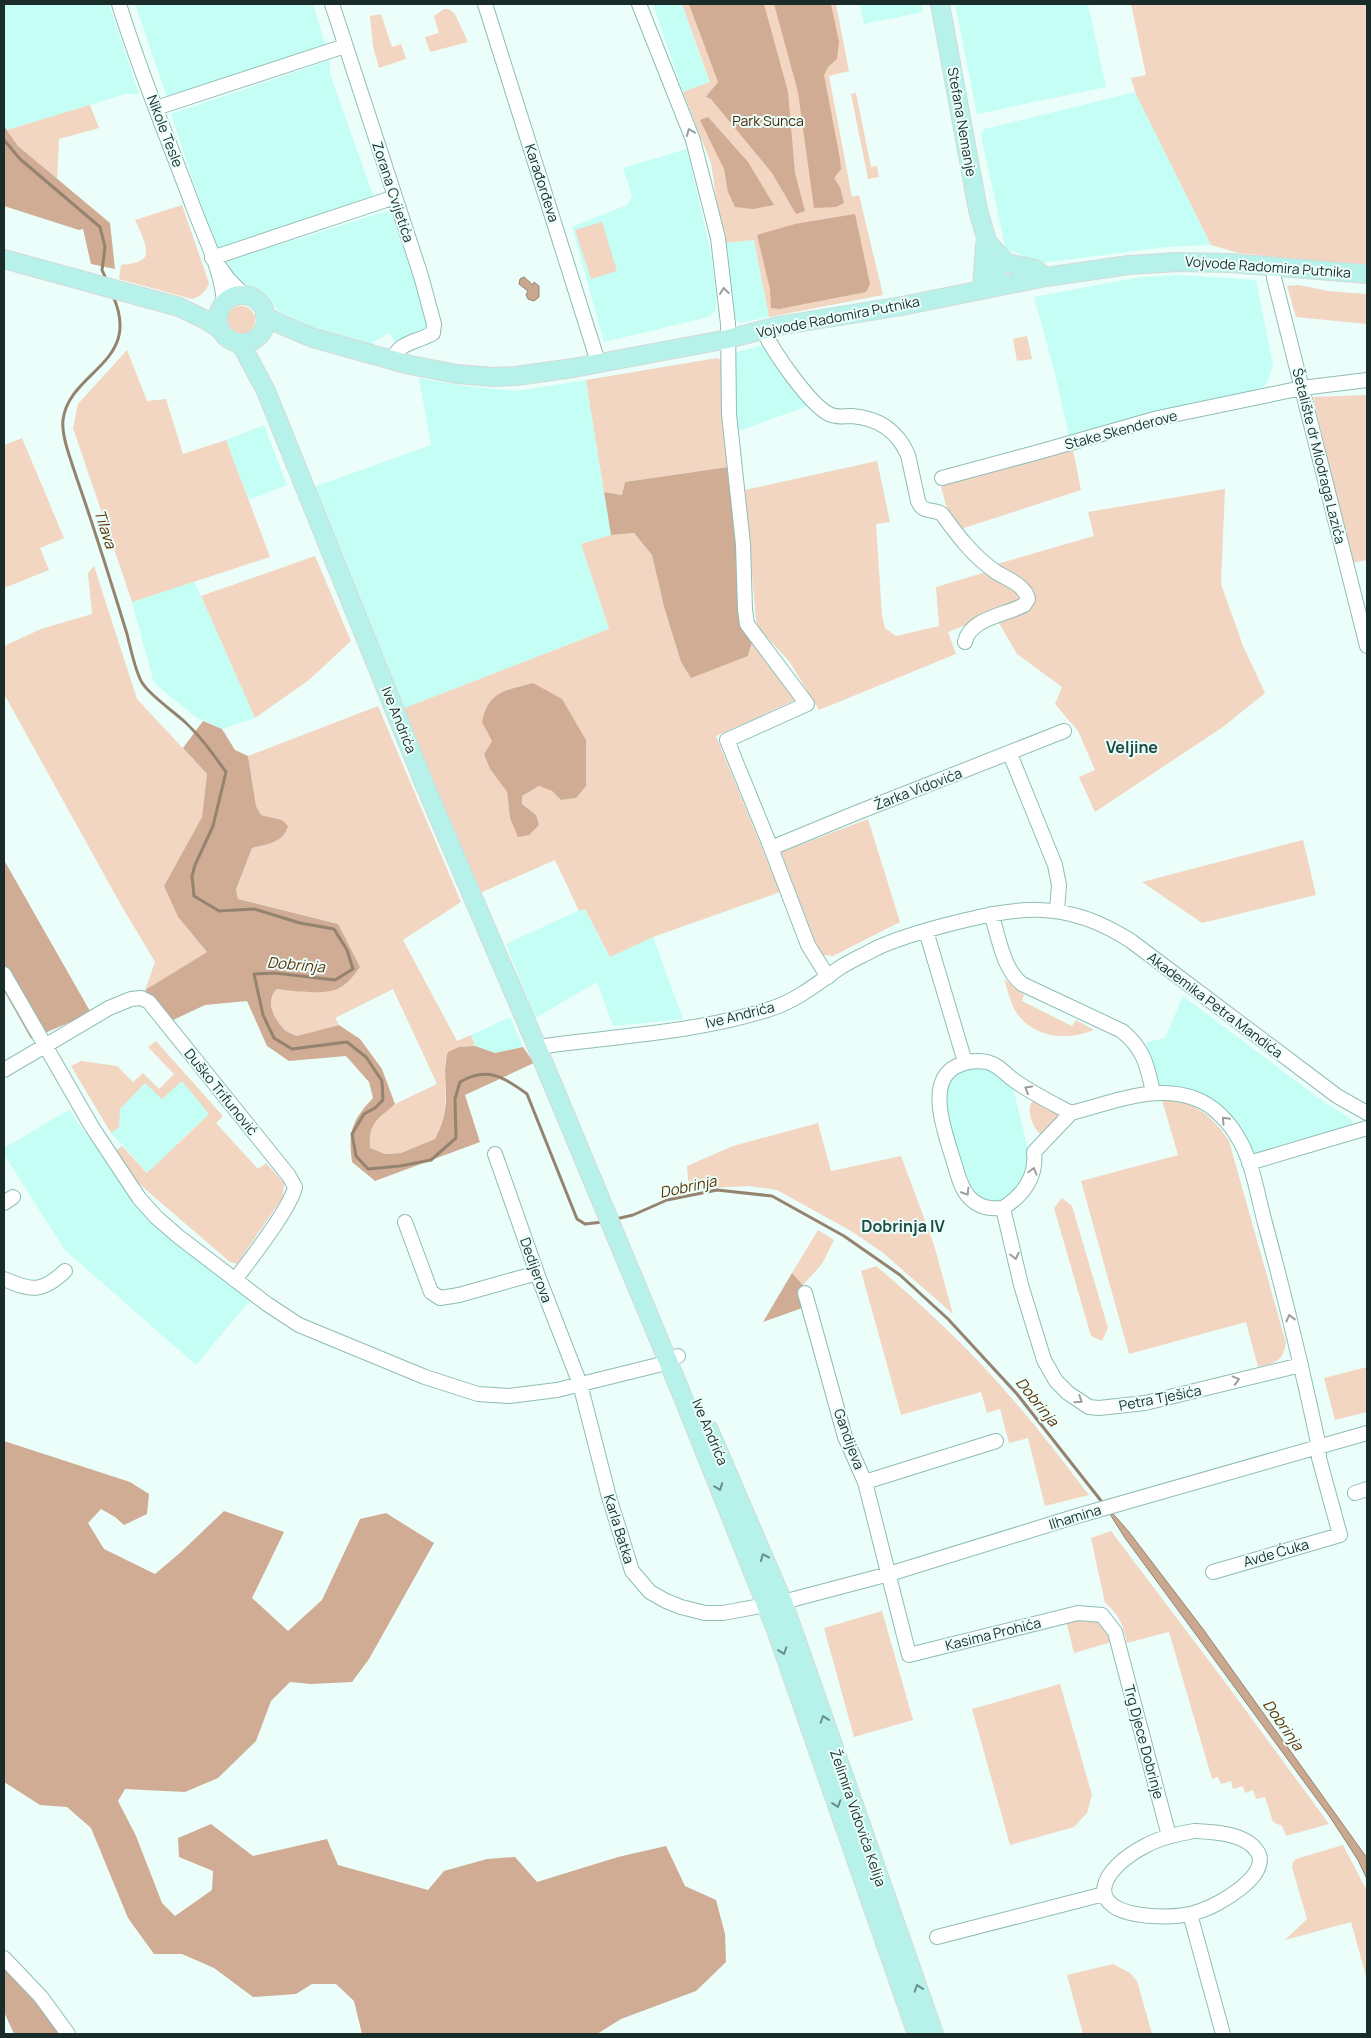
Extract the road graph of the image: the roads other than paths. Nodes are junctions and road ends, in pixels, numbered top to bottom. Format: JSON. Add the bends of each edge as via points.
{"nodes":[{"id":1,"x":120,"y":4,"type":"edge"},
{"id":2,"x":332,"y":4,"type":"edge"},
{"id":3,"x":485,"y":4,"type":"edge"},
{"id":4,"x":639,"y":4,"type":"edge"},
{"id":5,"x":940,"y":4,"type":"edge"},
{"id":6,"x":345,"y":46,"type":"junction"},
{"id":7,"x":156,"y":108,"type":"junction"},
{"id":8,"x":395,"y":196,"type":"junction"},
{"id":9,"x":985,"y":239,"type":"junction"},
{"id":10,"x":212,"y":258,"type":"junction"},
{"id":11,"x":4,"y":260,"type":"edge"},
{"id":12,"x":1274,"y":266,"type":"junction"},
{"id":13,"x":1367,"y":274,"type":"edge"},
{"id":14,"x":1046,"y":277,"type":"junction"},
{"id":15,"x":1000,"y":286,"type":"junction"},
{"id":16,"x":982,"y":289,"type":"junction"},
{"id":17,"x":244,"y":295,"type":"junction"},
{"id":18,"x":224,"y":304,"type":"junction"},
{"id":19,"x":179,"y":307,"type":"junction"},
{"id":20,"x":265,"y":316,"type":"junction"},
{"id":21,"x":221,"y":330,"type":"junction"},
{"id":22,"x":763,"y":330,"type":"junction"},
{"id":23,"x":259,"y":335,"type":"junction"},
{"id":24,"x":313,"y":338,"type":"junction"},
{"id":25,"x":728,"y":339,"type":"junction"},
{"id":26,"x":235,"y":342,"type":"junction"},
{"id":27,"x":392,"y":360,"type":"junction"},
{"id":28,"x":598,"y":362,"type":"junction"},
{"id":29,"x":1367,"y":380,"type":"edge"},
{"id":30,"x":1302,"y":388,"type":"junction"},
{"id":31,"x":266,"y":391,"type":"junction"},
{"id":32,"x":942,"y":478,"type":"dead end"},
{"id":33,"x":965,"y":642,"type":"dead end"},
{"id":34,"x":1367,"y":646,"type":"edge"},
{"id":35,"x":1064,"y":731,"type":"dead end"},
{"id":36,"x":1010,"y":754,"type":"junction"},
{"id":37,"x":772,"y":848,"type":"junction"},
{"id":38,"x":1057,"y":911,"type":"junction"},
{"id":39,"x":991,"y":914,"type":"junction"},
{"id":40,"x":926,"y":931,"type":"junction"},
{"id":41,"x":4,"y":974,"type":"edge"},
{"id":42,"x":828,"y":977,"type":"junction"},
{"id":43,"x":45,"y":1045,"type":"junction"},
{"id":44,"x":537,"y":1047,"type":"junction"},
{"id":45,"x":965,"y":1062,"type":"junction"},
{"id":46,"x":4,"y":1070,"type":"edge"},
{"id":47,"x":1153,"y":1092,"type":"junction"},
{"id":48,"x":1071,"y":1113,"type":"junction"},
{"id":49,"x":1367,"y":1113,"type":"edge"},
{"id":50,"x":1367,"y":1128,"type":"edge"},
{"id":51,"x":495,"y":1154,"type":"dead end"},
{"id":52,"x":1248,"y":1162,"type":"junction"},
{"id":53,"x":1003,"y":1208,"type":"junction"},
{"id":54,"x":405,"y":1222,"type":"dead end"},
{"id":55,"x":65,"y":1272,"type":"dead end"},
{"id":56,"x":537,"y":1273,"type":"junction"},
{"id":57,"x":4,"y":1279,"type":"edge"},
{"id":58,"x":235,"y":1280,"type":"junction"},
{"id":59,"x":805,"y":1293,"type":"dead end"},
{"id":60,"x":673,"y":1359,"type":"junction"},
{"id":61,"x":1302,"y":1365,"type":"junction"},
{"id":62,"x":580,"y":1384,"type":"junction"},
{"id":63,"x":1367,"y":1433,"type":"edge"},
{"id":64,"x":996,"y":1441,"type":"dead end"},
{"id":65,"x":1319,"y":1447,"type":"junction"},
{"id":66,"x":865,"y":1482,"type":"junction"},
{"id":67,"x":1213,"y":1572,"type":"dead end"},
{"id":68,"x":889,"y":1574,"type":"junction"},
{"id":69,"x":783,"y":1602,"type":"junction"},
{"id":70,"x":766,"y":1605,"type":"junction"},
{"id":71,"x":1078,"y":1613,"type":"joint"},
{"id":72,"x":1169,"y":1836,"type":"junction"},
{"id":73,"x":1104,"y":1894,"type":"junction"},
{"id":74,"x":1190,"y":1914,"type":"junction"},
{"id":75,"x":937,"y":1937,"type":"dead end"},
{"id":76,"x":4,"y":1958,"type":"edge"},
{"id":77,"x":68,"y":2034,"type":"edge"},
{"id":78,"x":917,"y":2034,"type":"edge"},
{"id":79,"x":934,"y":2034,"type":"edge"},
{"id":80,"x":1223,"y":2034,"type":"edge"}],
"edges":[{"from":1,"to":7,"type":"street","name":"Nikole Tesle"},
{"from":2,"to":6,"type":"street","name":"Zorana Cvijetića"},
{"from":3,"to":28,"type":"street","name":"Karađorđeva"},
{"from":25,"to":4,"type":"street","one_way":true,"via":[[718,238],[698,154]]},
{"from":5,"to":9,"type":"main road","name":"Stefana Nemanje"},
{"from":6,"to":7,"type":"street"},
{"from":6,"to":8,"type":"street","name":"Zorana Cvijetića"},
{"from":7,"to":10,"type":"street","name":"Nikole Tesle"},
{"from":8,"to":10,"type":"street"},
{"from":8,"to":27,"type":"street","name":"Zorana Cvijetića","via":[[421,276],[434,330],[430,335],[402,346]]},
{"from":9,"to":14,"type":"main road","via":[[1006,263],[1035,270]]},
{"from":9,"to":15,"type":"main road","name":"Stefana Nemanje"},
{"from":9,"to":16,"type":"main road","name":"Stefana Nemanje"},
{"from":10,"to":17,"type":"street","name":"Nikole Tesle"},
{"from":10,"to":18,"type":"street","name":"Nikole Tesle","via":[[224,293]]},
{"from":11,"to":19,"type":"main road"},
{"from":12,"to":13,"type":"main road","name":"Vojvode Radomira Putnika"},
{"from":12,"to":14,"type":"main road","name":"Vojvode Radomira Putnika","via":[[1177,262]]},
{"from":12,"to":30,"type":"street","name":"Šetalište dr Miodraga Lazića","via":[[1274,278]]},
{"from":14,"to":15,"type":"main road","name":"Vojvode Radomira Putnika"},
{"from":15,"to":16,"type":"main road","name":"Vojvode Radomira Putnika"},
{"from":16,"to":22,"type":"main road","name":"Vojvode Radomira Putnika"},
{"from":17,"to":18,"type":"main road","via":[[235,296]]},
{"from":17,"to":20,"type":"main road","via":[[260,303]]},
{"from":18,"to":19,"type":"main road"},
{"from":18,"to":21,"type":"main road","via":[[219,314]]},
{"from":19,"to":21,"type":"main road"},
{"from":20,"to":23,"type":"main road"},
{"from":20,"to":24,"type":"main road","name":"Vojvode Radomira Putnika"},
{"from":21,"to":26,"type":"main road"},
{"from":22,"to":25,"type":"main road","name":"Vojvode Radomira Putnika"},
{"from":22,"to":33,"type":"street","via":[[775,353],[821,409],[835,416],[874,419],[892,432],[908,455],[922,508],[942,514],[975,556],[1027,595],[1024,605],[975,626]]},
{"from":23,"to":24,"type":"main road","name":"Vojvode Radomira Putnika","via":[[281,333]]},
{"from":23,"to":26,"type":"main road","via":[[250,341]]},
{"from":23,"to":31,"type":"main road","name":"Ive Andrića"},
{"from":24,"to":27,"type":"main road","name":"Vojvode Radomira Putnika"},
{"from":25,"to":28,"type":"main road","name":"Vojvode Radomira Putnika"},
{"from":25,"to":37,"type":"street","via":[[729,414],[743,544],[747,624],[807,704],[728,740]]},
{"from":26,"to":31,"type":"main road","name":"Ive Andrića","via":[[242,346]]},
{"from":27,"to":28,"type":"main road","name":"Vojvode Radomira Putnika","via":[[428,370],[492,377]]},
{"from":29,"to":30,"type":"street","name":"Stake Skenderove"},
{"from":30,"to":32,"type":"street","name":"Stake Skenderove","via":[[1158,418]]},
{"from":30,"to":34,"type":"street","name":"Šetalište dr Miodraga Lazića"},
{"from":31,"to":44,"type":"main road","name":"Ive Andrića","via":[[424,783]]},
{"from":35,"to":36,"type":"street","name":"Žarka Vidovića"},
{"from":36,"to":37,"type":"street","name":"Žarka Vidovića"},
{"from":36,"to":38,"type":"street","via":[[1055,865],[1059,885]]},
{"from":37,"to":42,"type":"street","via":[[808,945]]},
{"from":38,"to":39,"type":"street","name":"Akademika Petra Mandića","via":[[1021,910]]},
{"from":38,"to":49,"type":"street","name":"Akademika Petra Mandića","via":[[1092,919],[1124,937],[1337,1096]]},
{"from":39,"to":40,"type":"street","name":"Akademika Petra Mandića"},
{"from":39,"to":47,"type":"street","via":[[1012,976],[1022,984],[1130,1037],[1140,1049]]},
{"from":40,"to":42,"type":"street","name":"Ive Andrića","via":[[874,949]]},
{"from":40,"to":45,"type":"street"},
{"from":41,"to":43,"type":"street"},
{"from":42,"to":44,"type":"street","name":"Ive Andrića","via":[[788,1002],[750,1014],[693,1026]]},
{"from":43,"to":46,"type":"street"},
{"from":43,"to":58,"type":"street","via":[[92,1128],[139,1198],[179,1237]]},
{"from":43,"to":58,"type":"street","name":"Duško Trifunović","via":[[131,998],[149,1002],[295,1187],[269,1232]]},
{"from":44,"to":60,"type":"main road","name":"Ive Andrića","via":[[616,1237]]},
{"from":48,"to":45,"type":"street","one_way":true,"via":[[997,1066],[976,1060]]},
{"from":45,"to":53,"type":"street","one_way":true,"via":[[948,1072],[941,1082],[939,1100],[943,1122],[967,1196],[984,1207]]},
{"from":47,"to":48,"type":"street"},
{"from":52,"to":47,"type":"street","one_way":true,"via":[[1237,1136],[1213,1109],[1186,1095]]},
{"from":53,"to":48,"type":"street","one_way":true,"via":[[1015,1200],[1029,1181],[1035,1167],[1034,1152]]},
{"from":50,"to":52,"type":"street"},
{"from":51,"to":56,"type":"street","name":"Dedijerova"},
{"from":61,"to":52,"type":"street","one_way":true},
{"from":53,"to":61,"type":"street","name":"Petra Tješića","one_way":true,"via":[[1044,1360],[1056,1381],[1089,1407],[1145,1403]]},
{"from":54,"to":56,"type":"street","via":[[431,1292],[440,1298]]},
{"from":55,"to":57,"type":"street","via":[[40,1287],[25,1288]]},
{"from":56,"to":62,"type":"street","name":"Dedijerova"},
{"from":58,"to":62,"type":"street","via":[[299,1325],[425,1377],[478,1394],[532,1394]]},
{"from":59,"to":66,"type":"street","name":"Gandijeva","via":[[845,1437]]},
{"from":60,"to":62,"type":"street"},
{"from":69,"to":60,"type":"main road","name":"Ive Andrića","one_way":true},
{"from":60,"to":70,"type":"main road","name":"Ive Andrića","one_way":true},
{"from":61,"to":65,"type":"street"},
{"from":62,"to":70,"type":"street","name":"Karla Batka","via":[[609,1497],[632,1571],[640,1581],[650,1592],[666,1601],[706,1613]]},
{"from":63,"to":65,"type":"street","name":"Ilhamina"},
{"from":64,"to":66,"type":"street","name":"Gandijeva"},
{"from":65,"to":67,"type":"street","name":"Avde Ćuka","via":[[1319,1458],[1340,1534]]},
{"from":65,"to":68,"type":"street","name":"Ilhamina","via":[[1076,1516]]},
{"from":66,"to":68,"type":"street"},
{"from":68,"to":69,"type":"street","name":"Ilhamina"},
{"from":68,"to":71,"type":"street","name":"Kasima Prohića","via":[[909,1655]]},
{"from":69,"to":70,"type":"street","name":"Karla Batka"},
{"from":79,"to":69,"type":"main road","name":"Želimira Vidovića Kelija","one_way":true},
{"from":70,"to":78,"type":"main road","name":"Želimira Vidovića Kelija","one_way":true},
{"from":71,"to":72,"type":"street","name":"Trg Djece Dobrinje","via":[[1102,1616],[1115,1632]]},
{"from":72,"to":73,"type":"street","via":[[1146,1845],[1123,1862],[1107,1879]]},
{"from":72,"to":74,"type":"street","via":[[1194,1831],[1229,1835],[1248,1843],[1258,1852],[1257,1871],[1239,1890]]},
{"from":73,"to":74,"type":"street","via":[[1111,1906],[1127,1913],[1158,1917]]},
{"from":73,"to":75,"type":"street"},
{"from":74,"to":80,"type":"street"},
{"from":76,"to":77,"type":"street","via":[[41,1997]]}]}
